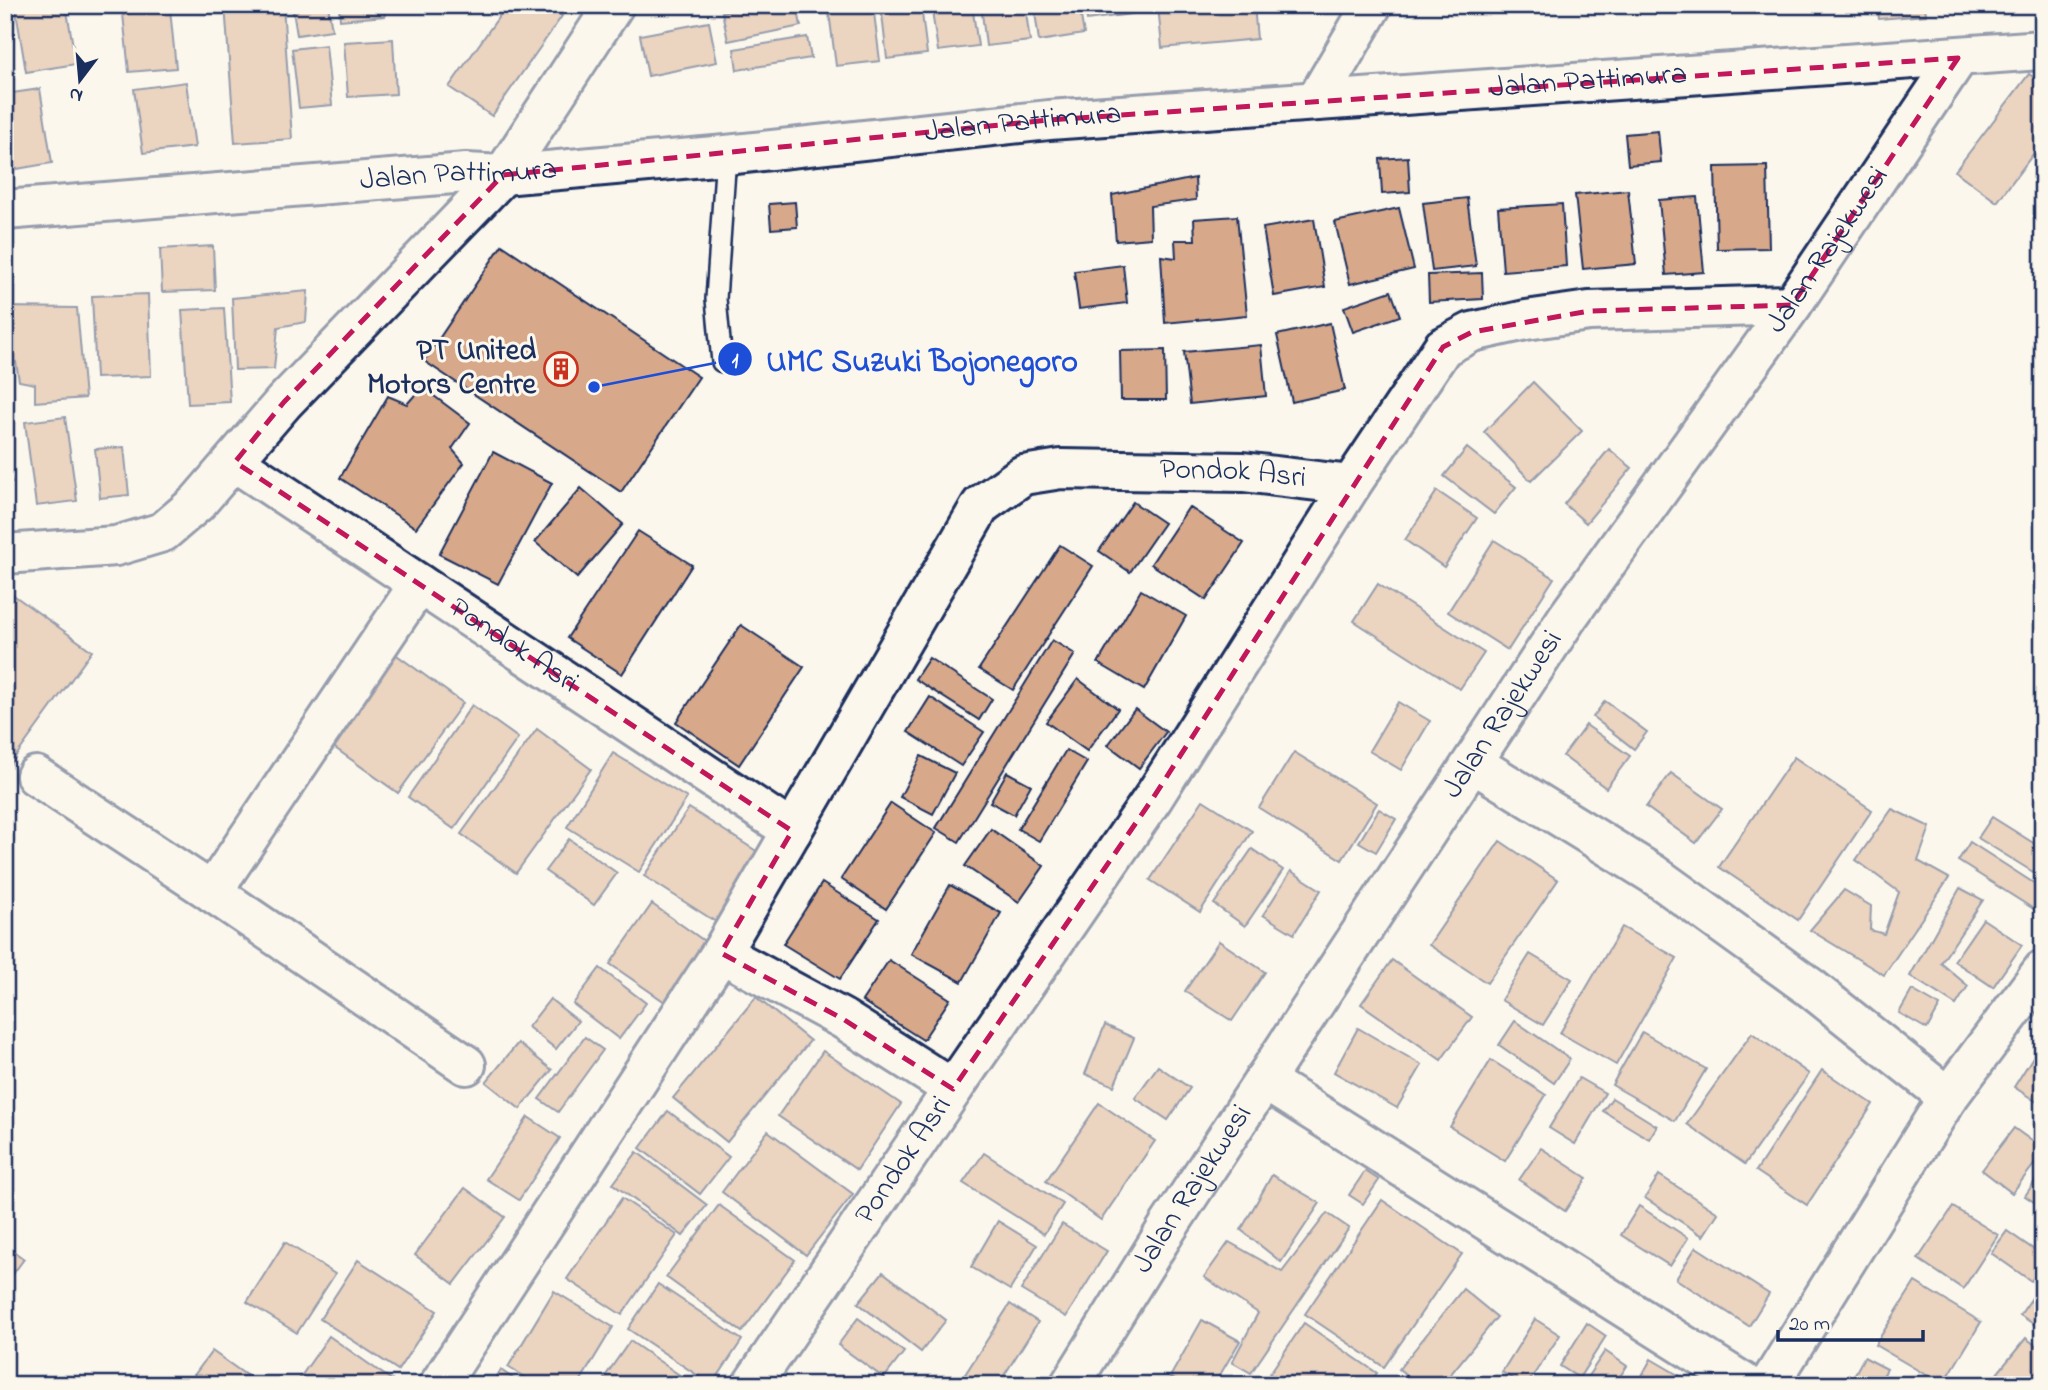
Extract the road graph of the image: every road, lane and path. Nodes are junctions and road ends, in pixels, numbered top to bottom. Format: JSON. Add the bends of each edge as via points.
{"nodes":[{"id":1,"x":614,"y":5,"type":"edge"},
{"id":2,"x":1372,"y":5,"type":"edge"},
{"id":3,"x":2043,"y":50,"type":"edge"},
{"id":4,"x":1958,"y":58,"type":"junction"},
{"id":5,"x":1317,"y":100,"type":"junction"},
{"id":6,"x":726,"y":155,"type":"junction"},
{"id":7,"x":503,"y":175,"type":"junction"},
{"id":8,"x":5,"y":210,"type":"edge"},
{"id":9,"x":1792,"y":305,"type":"junction"},
{"id":10,"x":722,"y":362,"type":"dead end"},
{"id":11,"x":236,"y":462,"type":"junction"},
{"id":12,"x":1351,"y":485,"type":"junction"},
{"id":13,"x":5,"y":554,"type":"edge"},
{"id":14,"x":419,"y":584,"type":"junction"},
{"id":15,"x":1473,"y":763,"type":"junction"},
{"id":16,"x":36,"y":776,"type":"dead end"},
{"id":17,"x":792,"y":831,"type":"junction"},
{"id":18,"x":212,"y":892,"type":"junction"},
{"id":19,"x":721,"y":953,"type":"junction"},
{"id":20,"x":2043,"y":970,"type":"edge"},
{"id":21,"x":466,"y":1065,"type":"dead end"},
{"id":22,"x":1264,"y":1080,"type":"junction"},
{"id":23,"x":953,"y":1089,"type":"junction"},
{"id":24,"x":1948,"y":1097,"type":"junction"},
{"id":25,"x":1083,"y":1380,"type":"edge"},
{"id":26,"x":439,"y":1385,"type":"edge"},
{"id":27,"x":752,"y":1385,"type":"edge"},
{"id":28,"x":1747,"y":1385,"type":"edge"},
{"id":29,"x":1769,"y":1385,"type":"edge"}],
"edges":[{"from":1,"to":7,"type":"street"},
{"from":2,"to":5,"type":"street"},
{"from":3,"to":4,"type":"street","name":"Jalan Pattimura"},
{"from":4,"to":5,"type":"street","name":"Jalan Pattimura"},
{"from":4,"to":9,"type":"street","name":"Jalan Rajekwesi"},
{"from":5,"to":6,"type":"street","name":"Jalan Pattimura","via":[[1049,120]]},
{"from":6,"to":7,"type":"street","name":"Jalan Pattimura"},
{"from":6,"to":10,"type":"lane","via":[[716,299]]},
{"from":7,"to":8,"type":"street","name":"Jalan Pattimura","via":[[466,173]]},
{"from":7,"to":11,"type":"street","via":[[284,402]]},
{"from":9,"to":12,"type":"street","via":[[1589,311],[1472,332],[1443,347]]},
{"from":9,"to":15,"type":"street","name":"Jalan Rajekwesi","via":[[1567,618]]},
{"from":11,"to":13,"type":"street","via":[[163,532],[116,546]]},
{"from":11,"to":14,"type":"street","name":"Pondok Asri"},
{"from":12,"to":17,"type":"street","name":"Pondok Asri","via":[[1243,472],[1061,470],[1023,475],[1005,485],[981,505]]},
{"from":12,"to":23,"type":"street","via":[[1153,798]]},
{"from":14,"to":17,"type":"street","name":"Pondok Asri"},
{"from":14,"to":18,"type":"street"},
{"from":15,"to":22,"type":"street","name":"Jalan Rajekwesi"},
{"from":15,"to":24,"type":"street","via":[[1653,874],[1811,988]]},
{"from":16,"to":18,"type":"street"},
{"from":17,"to":19,"type":"street","name":"Pondok Asri"},
{"from":18,"to":21,"type":"street"},
{"from":19,"to":23,"type":"street","name":"Pondok Asri","via":[[843,1019]]},
{"from":19,"to":26,"type":"street","name":"Pondok Asri"},
{"from":20,"to":24,"type":"street"},
{"from":22,"to":25,"type":"street","name":"Jalan Rajekwesi"},
{"from":22,"to":28,"type":"street"},
{"from":23,"to":27,"type":"street","name":"Pondok Asri"},
{"from":24,"to":29,"type":"street"}]}
